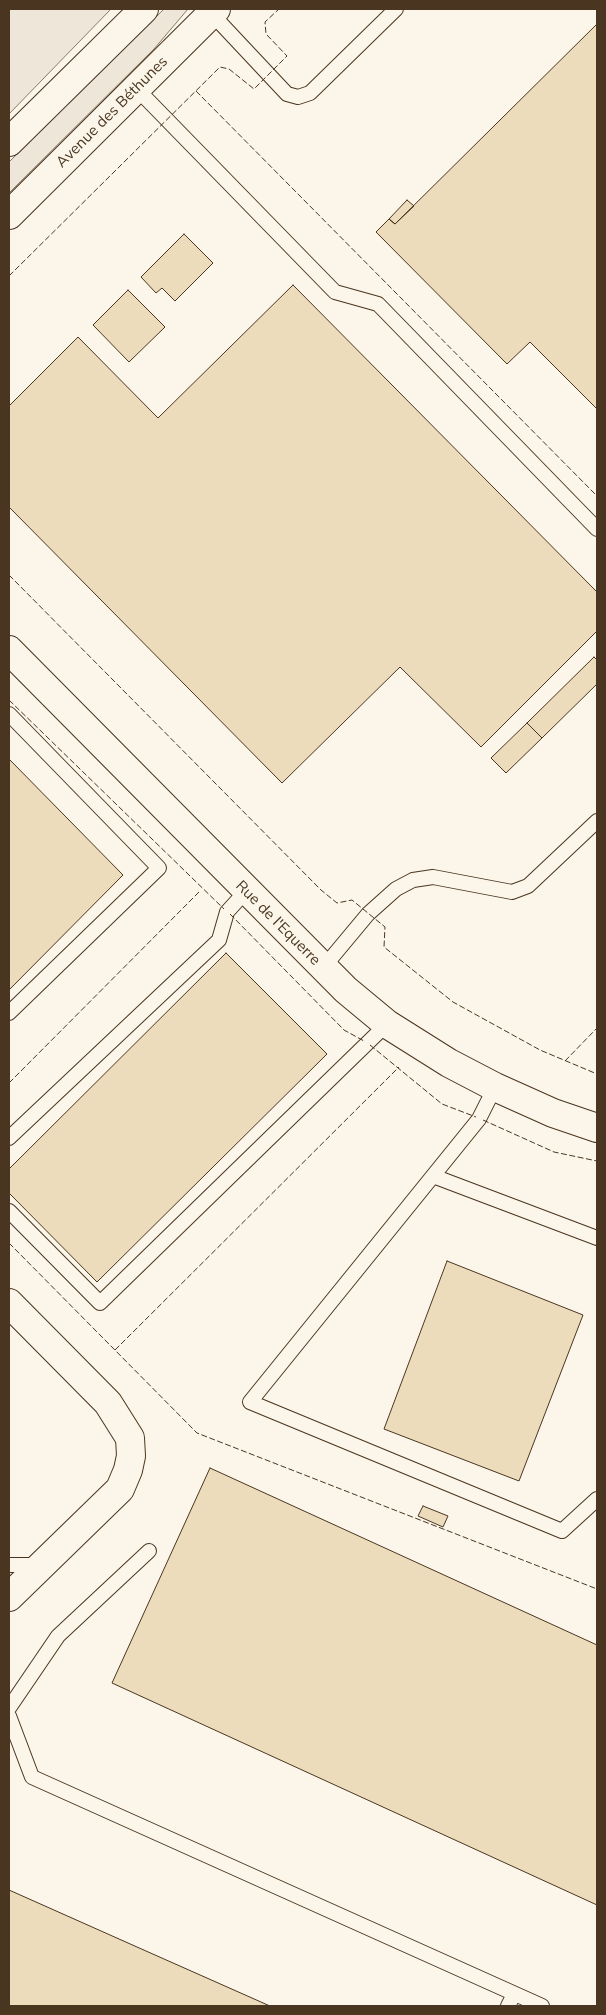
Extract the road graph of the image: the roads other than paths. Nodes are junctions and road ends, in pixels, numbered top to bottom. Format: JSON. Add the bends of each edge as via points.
{"nodes":[{"id":1,"x":144,"y":9,"type":"edge"},
{"id":2,"x":396,"y":9,"type":"edge"},
{"id":3,"x":214,"y":11,"type":"edge"},
{"id":4,"x":136,"y":88,"type":"junction"},
{"id":5,"x":9,"y":142,"type":"edge"},
{"id":6,"x":9,"y":215,"type":"edge"},
{"id":7,"x":597,"y":529,"type":"edge"},
{"id":8,"x":9,"y":650,"type":"edge"},
{"id":9,"x":9,"y":714,"type":"edge"},
{"id":10,"x":597,"y":821,"type":"edge"},
{"id":11,"x":246,"y":891,"type":"junction"},
{"id":12,"x":323,"y":968,"type":"junction"},
{"id":13,"x":9,"y":1013,"type":"edge"},
{"id":14,"x":387,"y":1024,"type":"junction"},
{"id":15,"x":495,"y":1087,"type":"junction"},
{"id":16,"x":597,"y":1128,"type":"edge"},
{"id":17,"x":9,"y":1138,"type":"edge"},
{"id":18,"x":432,"y":1176,"type":"junction"},
{"id":19,"x":9,"y":1211,"type":"edge"},
{"id":20,"x":597,"y":1238,"type":"edge"},
{"id":21,"x":9,"y":1303,"type":"edge"},
{"id":22,"x":597,"y":1499,"type":"edge"},
{"id":23,"x":149,"y":1551,"type":"dead end"},
{"id":24,"x":9,"y":1565,"type":"edge"},
{"id":25,"x":42,"y":1565,"type":"junction"},
{"id":26,"x":9,"y":1597,"type":"edge"},
{"id":27,"x":9,"y":1708,"type":"edge"},
{"id":28,"x":9,"y":1716,"type":"edge"},
{"id":29,"x":511,"y":2000,"type":"edge"},
{"id":30,"x":542,"y":2006,"type":"edge"}],
"edges":[{"from":1,"to":5,"type":"street"},
{"from":2,"to":3,"type":"lane","via":[[310,93],[298,97],[287,94]]},
{"from":3,"to":4,"type":"street","name":"Avenue des Béthunes"},
{"from":4,"to":6,"type":"street","name":"Avenue des Béthunes"},
{"from":4,"to":7,"type":"lane","via":[[335,292],[378,304]]},
{"from":8,"to":11,"type":"street","name":"Rue de l'Equerre"},
{"from":9,"to":13,"type":"lane","via":[[159,868]]},
{"from":10,"to":12,"type":"lane","via":[[528,886],[512,892],[433,877],[413,880],[396,889],[368,914]]},
{"from":11,"to":12,"type":"street","name":"Rue de l'Equerre"},
{"from":11,"to":17,"type":"lane","via":[[227,912],[219,940]]},
{"from":12,"to":14,"type":"street","name":"Rue de l'Equerre"},
{"from":14,"to":15,"type":"street","name":"Rue de l'Equerre"},
{"from":14,"to":19,"type":"lane","via":[[100,1303]]},
{"from":15,"to":16,"type":"street","name":"Rue de l'Equerre","via":[[552,1113]]},
{"from":15,"to":18,"type":"lane","via":[[479,1119]]},
{"from":18,"to":20,"type":"lane"},
{"from":18,"to":22,"type":"lane","via":[[250,1402],[562,1531]]},
{"from":21,"to":25,"type":"street","via":[[108,1403],[130,1438],[131,1456],[120,1489]]},
{"from":23,"to":27,"type":"lane","via":[[58,1636]]},
{"from":24,"to":25,"type":"lane"},
{"from":25,"to":26,"type":"street"},
{"from":28,"to":29,"type":"lane","via":[[32,1777]]},
{"from":29,"to":30,"type":"lane"}]}
